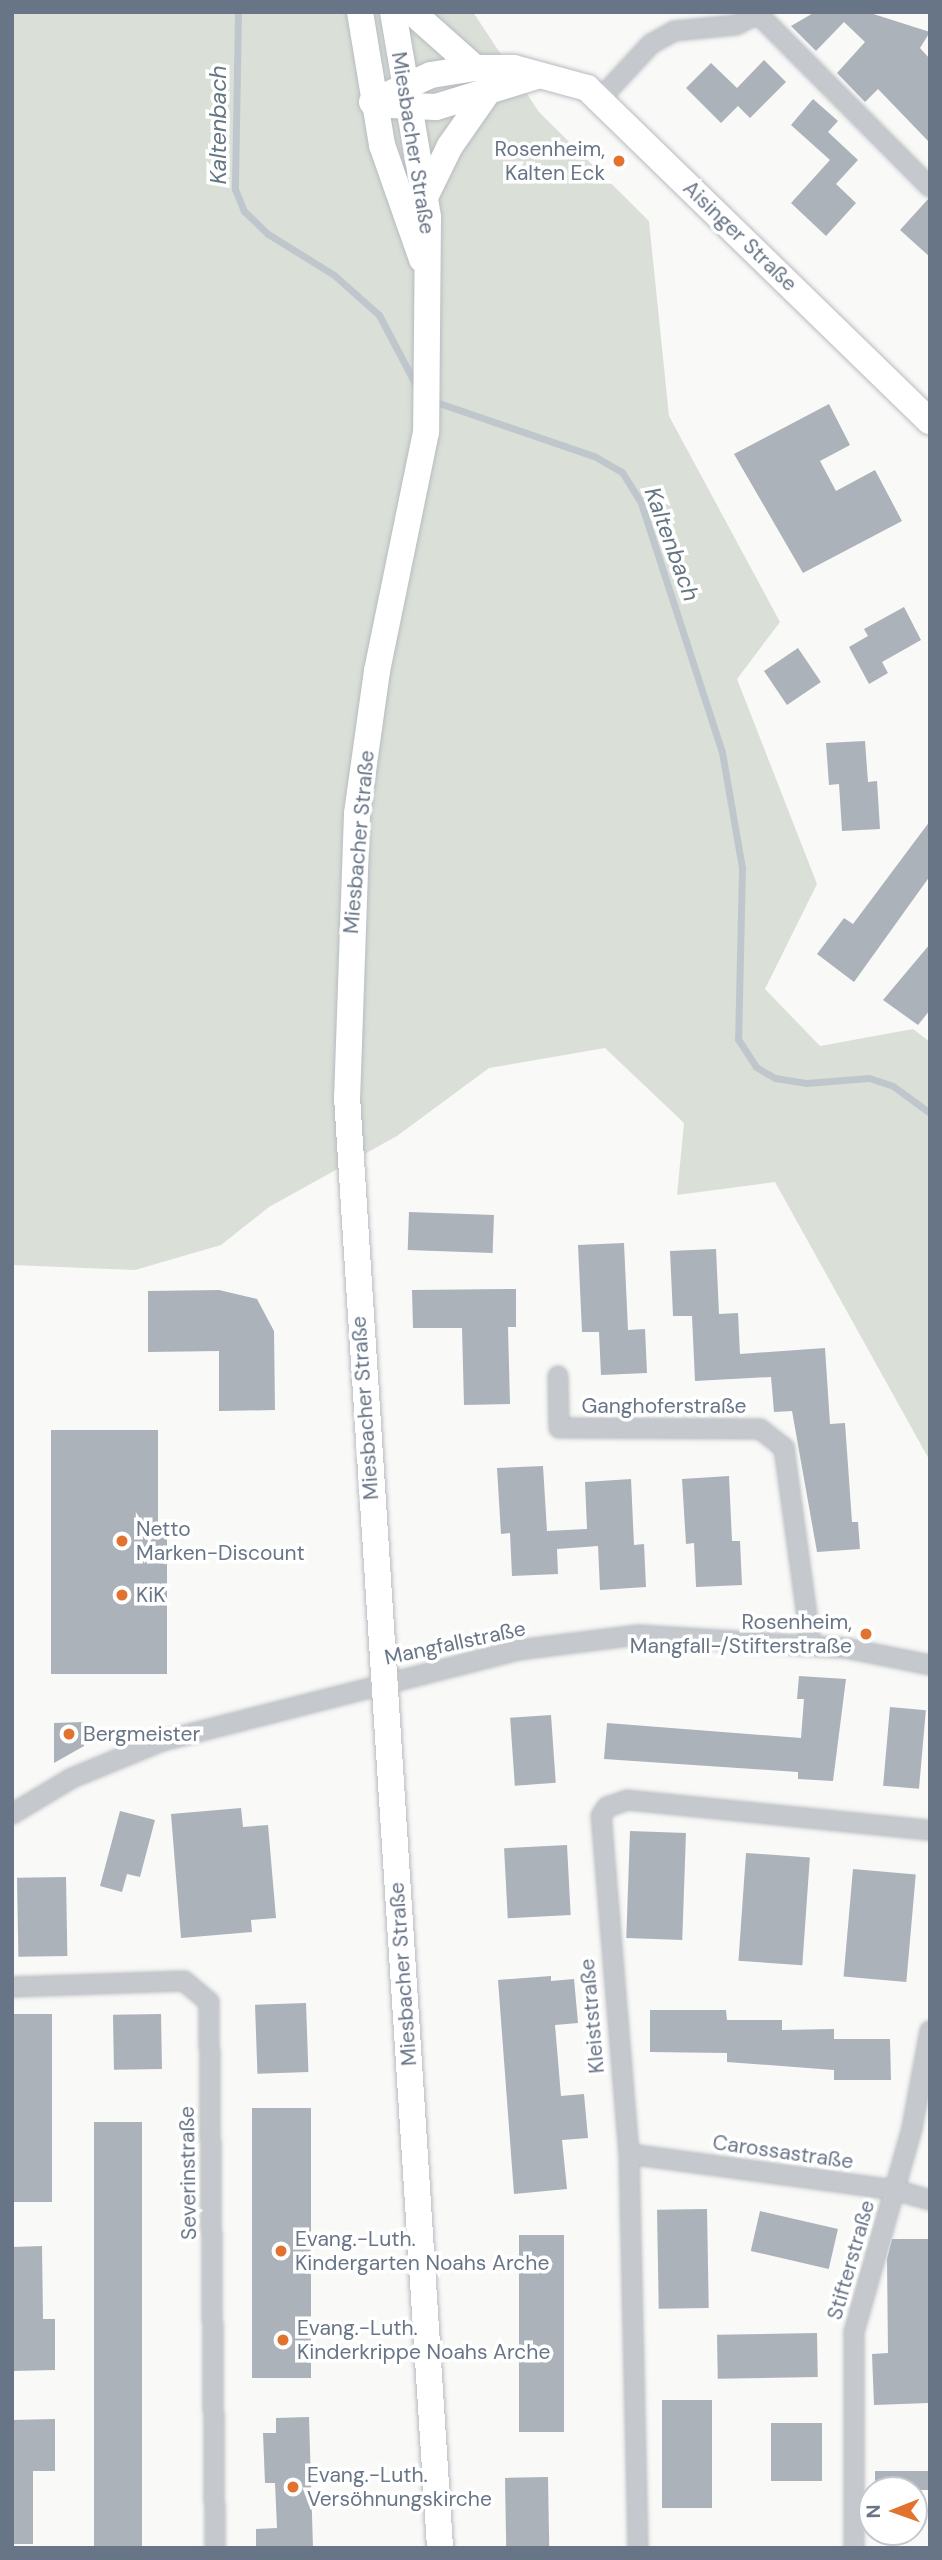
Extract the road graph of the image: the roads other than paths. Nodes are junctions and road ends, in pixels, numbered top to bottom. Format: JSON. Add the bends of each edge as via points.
{"nodes":[{"id":1,"x":360,"y":12,"type":"edge"},
{"id":2,"x":393,"y":12,"type":"edge"},
{"id":3,"x":412,"y":12,"type":"edge"},
{"id":4,"x":475,"y":68,"type":"junction"},
{"id":5,"x":537,"y":76,"type":"junction"},
{"id":6,"x":487,"y":93,"type":"junction"},
{"id":7,"x":406,"y":97,"type":"junction"},
{"id":8,"x":601,"y":98,"type":"junction"},
{"id":9,"x":372,"y":102,"type":"junction"},
{"id":10,"x":930,"y":187,"type":"edge"},
{"id":11,"x":425,"y":197,"type":"junction"},
{"id":12,"x":428,"y":273,"type":"junction"},
{"id":13,"x":930,"y":421,"type":"edge"},
{"id":14,"x":558,"y":1376,"type":"dead end"},
{"id":15,"x":811,"y":1645,"type":"junction"},
{"id":16,"x":930,"y":1665,"type":"edge"},
{"id":17,"x":384,"y":1682,"type":"junction"},
{"id":18,"x":12,"y":1814,"type":"edge"},
{"id":19,"x":930,"y":1830,"type":"edge"},
{"id":20,"x":12,"y":1987,"type":"edge"},
{"id":21,"x":930,"y":2031,"type":"edge"},
{"id":22,"x":629,"y":2154,"type":"junction"},
{"id":23,"x":895,"y":2190,"type":"junction"},
{"id":24,"x":930,"y":2200,"type":"edge"},
{"id":25,"x":215,"y":2548,"type":"edge"},
{"id":26,"x":440,"y":2548,"type":"edge"},
{"id":27,"x":638,"y":2548,"type":"edge"},
{"id":28,"x":854,"y":2548,"type":"edge"}],
"edges":[{"from":1,"to":9,"type":"main road","name":"Miesbacher Straße"},
{"from":2,"to":7,"type":"main road","name":"Miesbacher Straße"},
{"from":3,"to":4,"type":"main road"},
{"from":4,"to":5,"type":"main road","name":"Aisinger Straße","via":[[514,68]]},
{"from":4,"to":7,"type":"main road","name":"Aisinger Straße"},
{"from":5,"to":6,"type":"main road","name":"Aisinger Straße"},
{"from":5,"to":8,"type":"main road","name":"Aisinger Straße","via":[[575,82]]},
{"from":6,"to":7,"type":"main road","name":"Aisinger Straße","via":[[436,107]]},
{"from":6,"to":11,"type":"main road","via":[[450,146]]},
{"from":7,"to":9,"type":"main road","name":"Aisinger Straße"},
{"from":7,"to":11,"type":"main road","name":"Miesbacher Straße"},
{"from":8,"to":10,"type":"street","via":[[651,44],[674,31],[736,25],[758,14]]},
{"from":8,"to":13,"type":"main road","name":"Aisinger Straße"},
{"from":9,"to":12,"type":"main road","name":"Miesbacher Straße"},
{"from":11,"to":12,"type":"main road","name":"Miesbacher Straße"},
{"from":12,"to":17,"type":"main road","name":"Miesbacher Straße","via":[[426,432],[376,684],[357,814],[349,957],[347,1108]]},
{"from":14,"to":15,"type":"street","name":"Ganghoferstraße","via":[[559,1428],[760,1429],[783,1448]]},
{"from":15,"to":16,"type":"street","name":"Mangfallstraße"},
{"from":15,"to":17,"type":"street","name":"Mangfallstraße","via":[[639,1635],[518,1650]]},
{"from":17,"to":18,"type":"street","name":"Mangfallstraße","via":[[162,1741],[72,1778]]},
{"from":17,"to":26,"type":"main road","name":"Miesbacher Straße"},
{"from":19,"to":22,"type":"street","name":"Kleiststraße","via":[[627,1800],[607,1807],[599,1833]]},
{"from":20,"to":25,"type":"street","name":"Severinstraße","via":[[184,1981],[209,2002]]},
{"from":21,"to":23,"type":"street","name":"Stifterstraße"},
{"from":22,"to":23,"type":"street","name":"Carossastraße"},
{"from":22,"to":27,"type":"street","name":"Kleiststraße"},
{"from":23,"to":24,"type":"street","name":"Carossastraße"},
{"from":23,"to":28,"type":"street","name":"Stifterstraße","via":[[854,2332]]}]}
